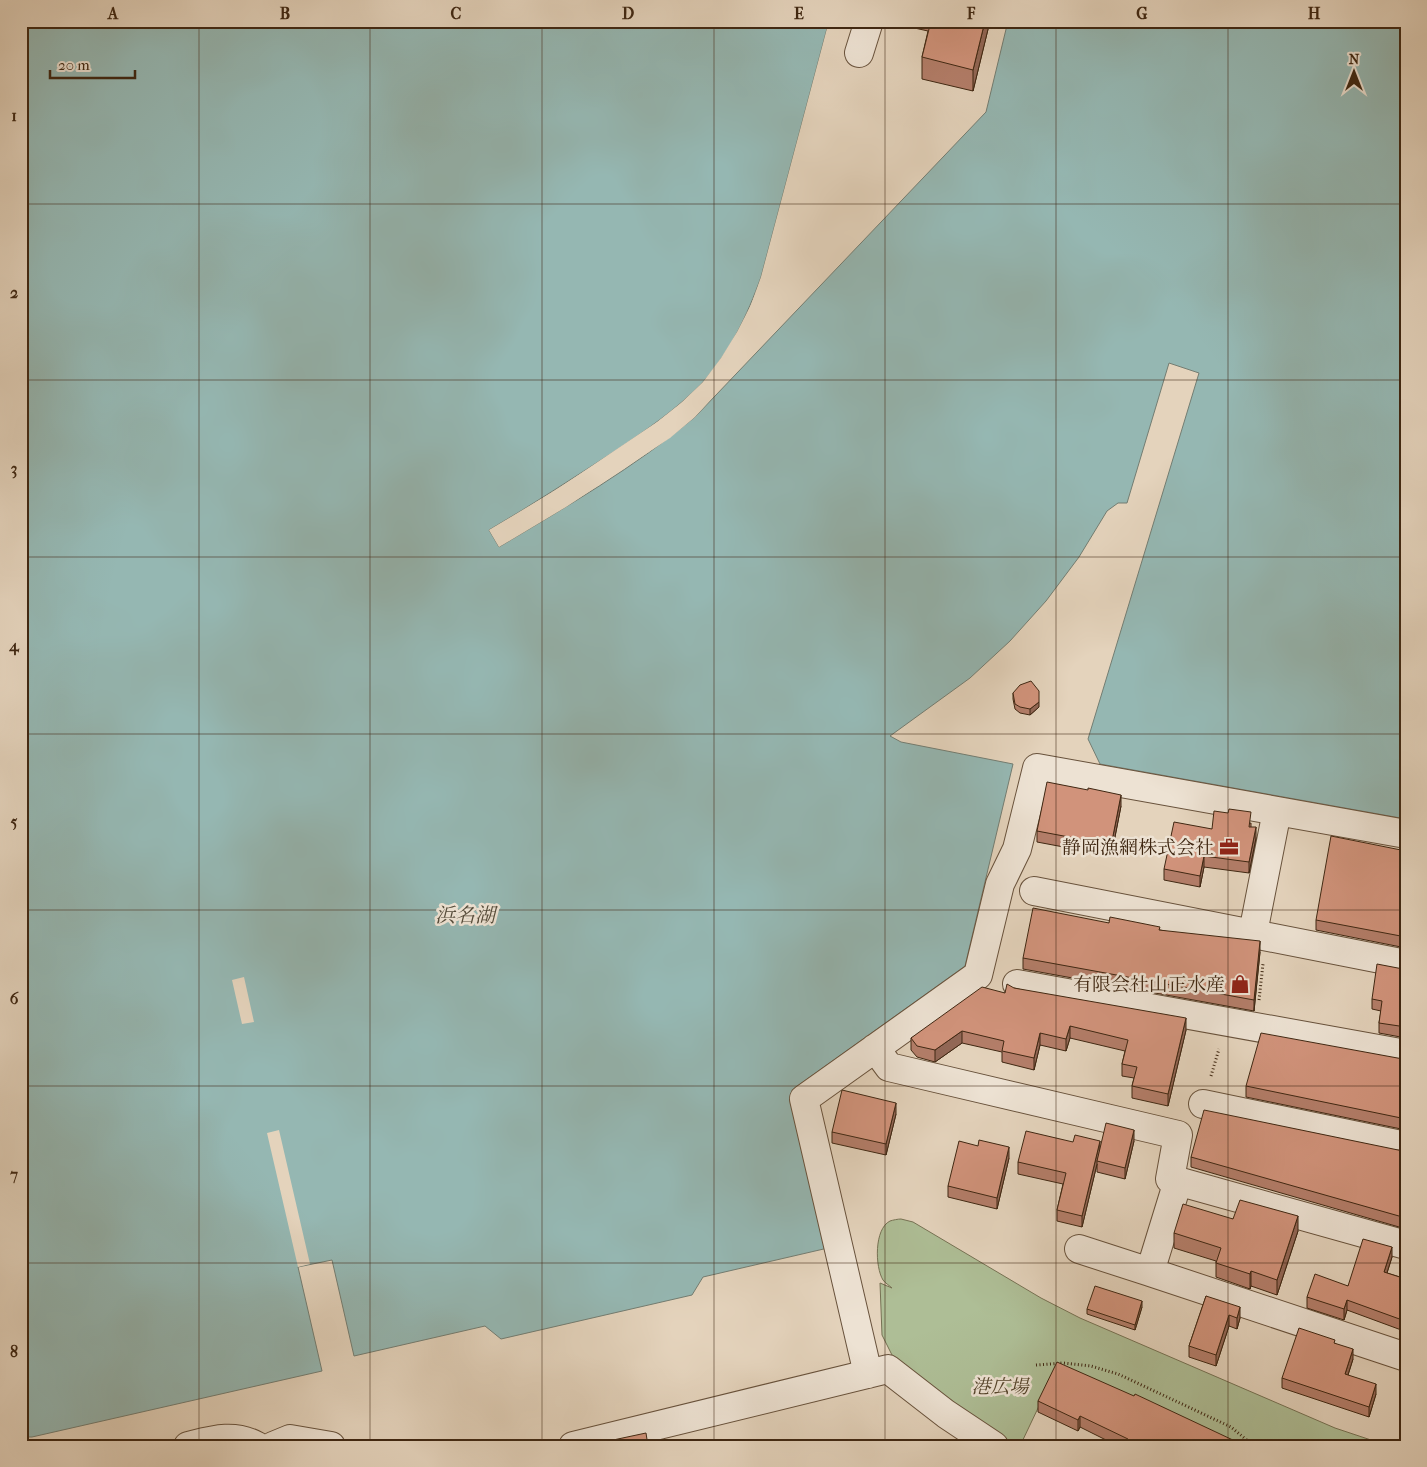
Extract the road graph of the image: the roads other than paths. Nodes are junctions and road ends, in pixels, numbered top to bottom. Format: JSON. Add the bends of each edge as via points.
{"nodes":[{"id":1,"x":869,"y":21,"type":"edge"},
{"id":2,"x":858,"y":53,"type":"dead end"},
{"id":3,"x":1277,"y":811,"type":"junction"},
{"id":4,"x":1406,"y":834,"type":"edge"},
{"id":5,"x":1034,"y":891,"type":"dead end"},
{"id":6,"x":1259,"y":935,"type":"junction"},
{"id":7,"x":1406,"y":964,"type":"edge"},
{"id":8,"x":1017,"y":984,"type":"dead end"},
{"id":9,"x":875,"y":1048,"type":"junction"},
{"id":10,"x":1406,"y":1054,"type":"edge"},
{"id":11,"x":1203,"y":1104,"type":"dead end"},
{"id":12,"x":1406,"y":1146,"type":"edge"},
{"id":13,"x":1178,"y":1181,"type":"junction"},
{"id":14,"x":1406,"y":1245,"type":"edge"},
{"id":15,"x":1079,"y":1249,"type":"dead end"},
{"id":16,"x":1150,"y":1272,"type":"junction"},
{"id":17,"x":1406,"y":1357,"type":"edge"},
{"id":18,"x":868,"y":1374,"type":"junction"},
{"id":19,"x":188,"y":1446,"type":"edge"},
{"id":20,"x":257,"y":1446,"type":"edge"},
{"id":21,"x":273,"y":1446,"type":"edge"},
{"id":22,"x":331,"y":1446,"type":"edge"},
{"id":23,"x":573,"y":1446,"type":"edge"},
{"id":24,"x":994,"y":1446,"type":"edge"}],
"edges":[{"from":1,"to":2,"type":"street"},
{"from":3,"to":4,"type":"street"},
{"from":3,"to":6,"type":"street"},
{"from":3,"to":9,"type":"street","via":[[1036,768],[1017,849],[1000,884],[978,975]]},
{"from":5,"to":6,"type":"street"},
{"from":6,"to":7,"type":"street"},
{"from":8,"to":10,"type":"street"},
{"from":9,"to":13,"type":"street","via":[[889,1067],[1178,1135],[1170,1179]]},
{"from":9,"to":18,"type":"street","via":[[804,1098]]},
{"from":11,"to":12,"type":"street"},
{"from":13,"to":14,"type":"street"},
{"from":13,"to":16,"type":"street"},
{"from":15,"to":16,"type":"street"},
{"from":16,"to":17,"type":"street"},
{"from":18,"to":23,"type":"street"},
{"from":18,"to":24,"type":"street","via":[[888,1369]]},
{"from":19,"to":20,"type":"street","via":[[229,1437],[247,1440]]},
{"from":21,"to":22,"type":"street","via":[[290,1439]]}]}
